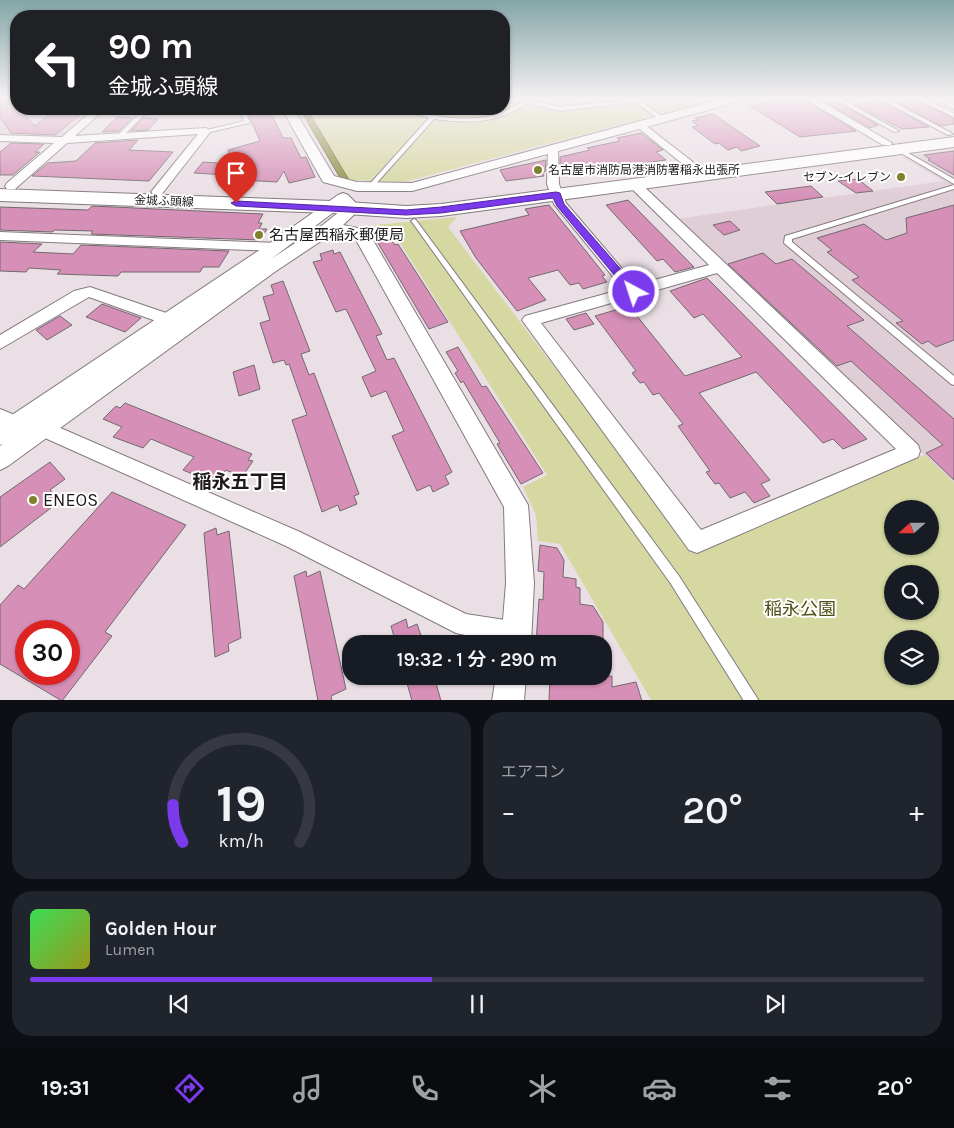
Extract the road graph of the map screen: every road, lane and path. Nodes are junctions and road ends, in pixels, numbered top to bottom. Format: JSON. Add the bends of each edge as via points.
{"nodes":[{"id":1,"x":206,"y":131,"type":"edge"},
{"id":2,"x":74,"y":132,"type":"edge"},
{"id":3,"x":124,"y":132,"type":"edge"},
{"id":4,"x":192,"y":132,"type":"edge"},
{"id":5,"x":301,"y":132,"type":"edge"},
{"id":6,"x":420,"y":132,"type":"edge"},
{"id":7,"x":612,"y":132,"type":"edge"},
{"id":8,"x":649,"y":132,"type":"edge"},
{"id":9,"x":875,"y":132,"type":"edge"},
{"id":10,"x":882,"y":132,"type":"edge"},
{"id":11,"x":121,"y":135,"type":"junction"},
{"id":12,"x":953,"y":136,"type":"edge"},
{"id":13,"x":0,"y":138,"type":"edge"},
{"id":14,"x":64,"y":140,"type":"junction"},
{"id":15,"x":894,"y":141,"type":"junction"},
{"id":16,"x":553,"y":148,"type":"junction"},
{"id":17,"x":694,"y":168,"type":"junction"},
{"id":18,"x":954,"y":182,"type":"edge"},
{"id":19,"x":634,"y":184,"type":"junction"},
{"id":20,"x":371,"y":186,"type":"junction"},
{"id":21,"x":954,"y":187,"type":"edge"},
{"id":22,"x":555,"y":189,"type":"junction"},
{"id":23,"x":3,"y":192,"type":"edge"},
{"id":24,"x":156,"y":192,"type":"junction"},
{"id":25,"x":340,"y":210,"type":"junction"},
{"id":26,"x":414,"y":221,"type":"dead end"},
{"id":27,"x":0,"y":236,"type":"edge"},
{"id":28,"x":276,"y":247,"type":"junction"},
{"id":29,"x":720,"y":266,"type":"junction"},
{"id":30,"x":634,"y":292,"type":"junction"},
{"id":31,"x":170,"y":320,"type":"junction"},
{"id":32,"x":0,"y":343,"type":"edge"},
{"id":33,"x":954,"y":381,"type":"edge"},
{"id":34,"x":5,"y":426,"type":"edge"},
{"id":35,"x":42,"y":428,"type":"junction"},
{"id":36,"x":0,"y":459,"type":"edge"},
{"id":37,"x":502,"y":635,"type":"edge"},
{"id":38,"x":517,"y":635,"type":"edge"},
{"id":39,"x":509,"y":685,"type":"edge"},
{"id":40,"x":508,"y":700,"type":"edge"},
{"id":41,"x":752,"y":700,"type":"edge"}],
"edges":[{"from":1,"to":24,"type":"street"},
{"from":2,"to":14,"type":"street"},
{"from":3,"to":11,"type":"lane"},
{"from":4,"to":11,"type":"street"},
{"from":5,"to":20,"type":"street","via":[[328,179],[344,185]]},
{"from":6,"to":20,"type":"lane"},
{"from":7,"to":16,"type":"street"},
{"from":8,"to":17,"type":"street"},
{"from":9,"to":15,"type":"street"},
{"from":10,"to":15,"type":"lane"},
{"from":11,"to":14,"type":"street"},
{"from":12,"to":15,"type":"main road","name":"金城ふ頭線"},
{"from":13,"to":14,"type":"street"},
{"from":14,"to":23,"type":"street"},
{"from":15,"to":17,"type":"main road","name":"金城ふ頭線"},
{"from":15,"to":18,"type":"lane"},
{"from":15,"to":19,"type":"main road","name":"金城ふ頭線"},
{"from":16,"to":20,"type":"street","via":[[412,187]]},
{"from":16,"to":22,"type":"street"},
{"from":17,"to":22,"type":"main road","name":"金城ふ頭線"},
{"from":19,"to":22,"type":"main road","name":"金城ふ頭線"},
{"from":19,"to":29,"type":"street"},
{"from":21,"to":33,"type":"lane","via":[[788,238],[788,243]]},
{"from":22,"to":25,"type":"main road","name":"金城ふ頭線","via":[[441,210]]},
{"from":22,"to":30,"type":"street","via":[[560,204]]},
{"from":23,"to":24,"type":"main road","name":"金城ふ頭線"},
{"from":23,"to":25,"type":"main road","name":"金城ふ頭線"},
{"from":24,"to":25,"type":"main road","name":"金城ふ頭線"},
{"from":25,"to":28,"type":"street"},
{"from":25,"to":35,"type":"street","via":[[270,267]]},
{"from":25,"to":38,"type":"street","via":[[361,234],[516,505],[520,583]]},
{"from":26,"to":41,"type":"lane","via":[[674,580]]},
{"from":27,"to":28,"type":"street"},
{"from":28,"to":31,"type":"street"},
{"from":29,"to":30,"type":"street"},
{"from":29,"to":30,"type":"street","via":[[911,451],[697,542],[530,320]]},
{"from":31,"to":32,"type":"street","via":[[90,292]]},
{"from":31,"to":34,"type":"street"},
{"from":35,"to":36,"type":"street"},
{"from":35,"to":37,"type":"street","via":[[293,539],[464,625]]},
{"from":39,"to":40,"type":"street"}]}
